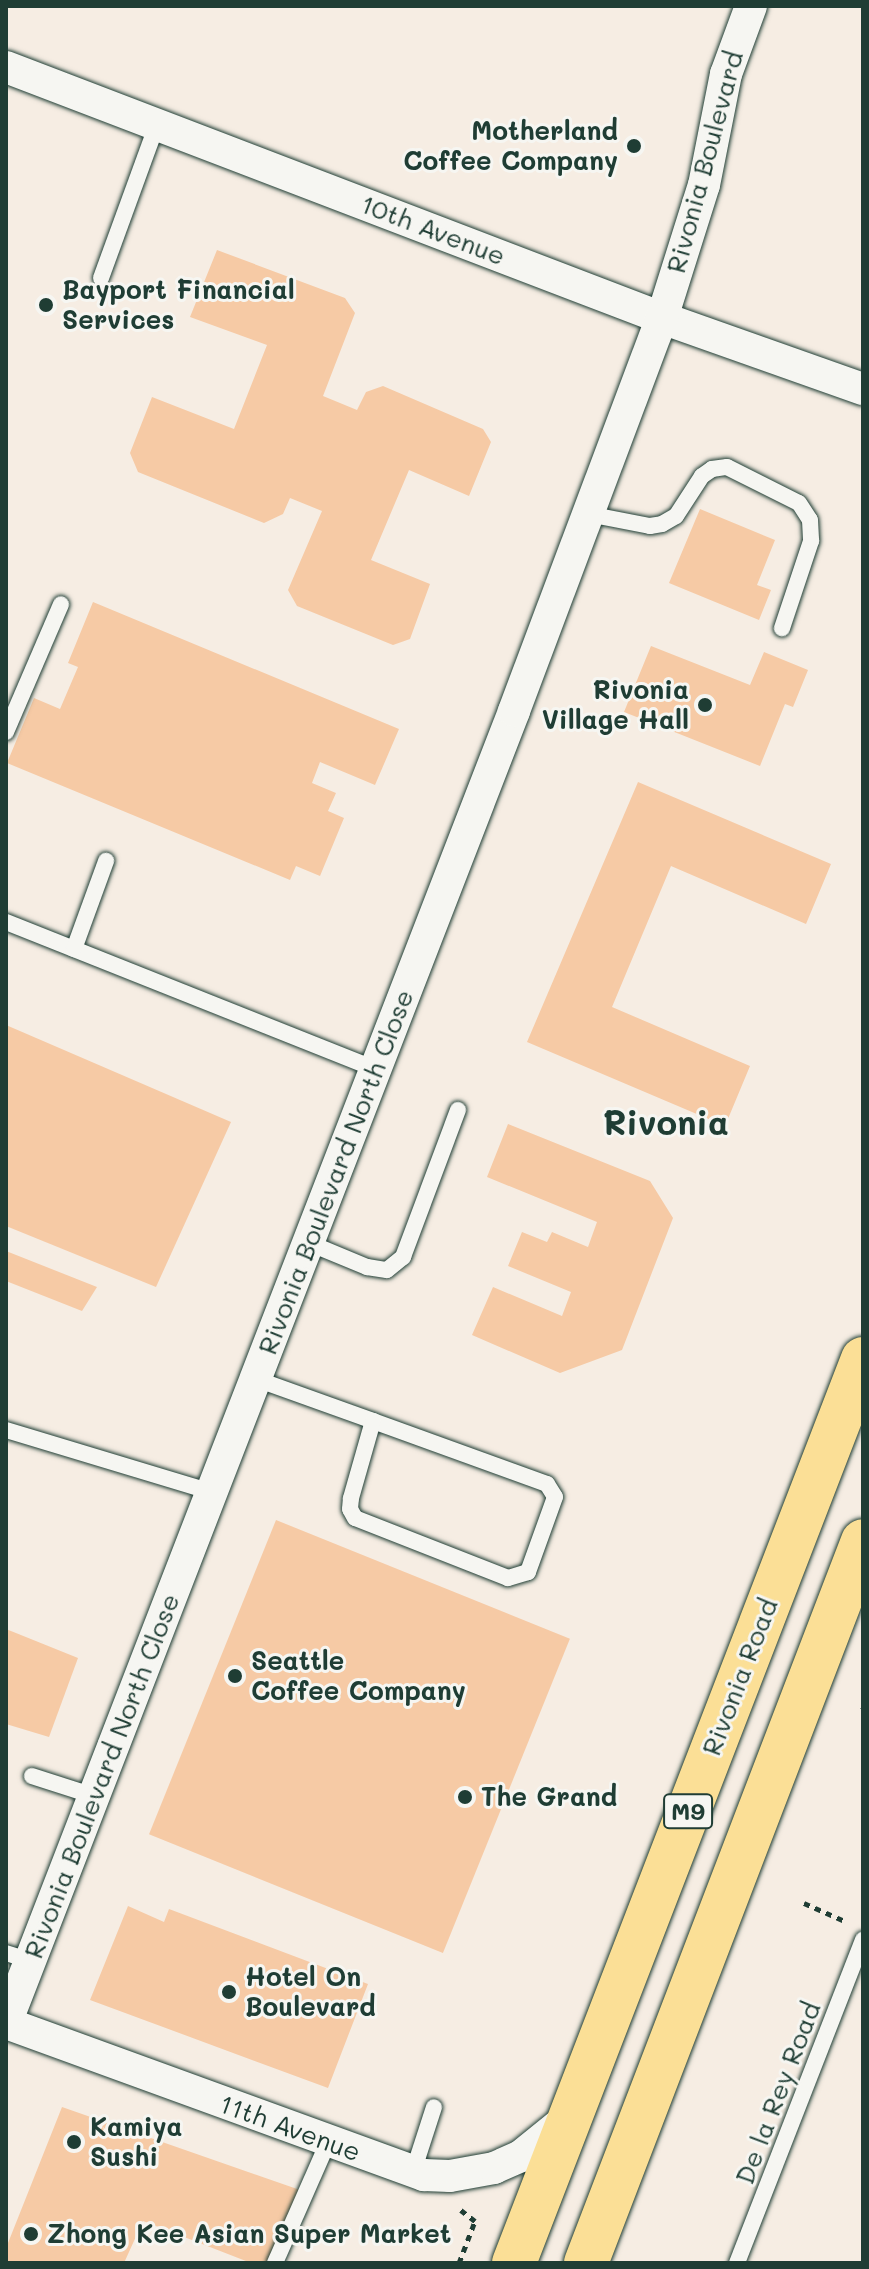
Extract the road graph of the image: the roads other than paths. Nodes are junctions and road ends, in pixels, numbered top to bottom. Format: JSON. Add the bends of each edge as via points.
{"nodes":[{"id":1,"x":755,"y":9,"type":"edge"},
{"id":2,"x":6,"y":67,"type":"edge"},
{"id":3,"x":157,"y":124,"type":"junction"},
{"id":4,"x":101,"y":278,"type":"dead end"},
{"id":5,"x":662,"y":318,"type":"junction"},
{"id":6,"x":863,"y":389,"type":"edge"},
{"id":7,"x":588,"y":514,"type":"junction"},
{"id":8,"x":61,"y":604,"type":"dead end"},
{"id":9,"x":782,"y":628,"type":"dead end"},
{"id":10,"x":6,"y":732,"type":"edge"},
{"id":11,"x":106,"y":861,"type":"dead end"},
{"id":12,"x":6,"y":922,"type":"edge"},
{"id":13,"x":74,"y":949,"type":"junction"},
{"id":14,"x":375,"y":1069,"type":"junction"},
{"id":15,"x":458,"y":1110,"type":"dead end"},
{"id":16,"x":309,"y":1243,"type":"junction"},
{"id":17,"x":863,"y":1359,"type":"edge"},
{"id":18,"x":256,"y":1379,"type":"junction"},
{"id":19,"x":373,"y":1421,"type":"junction"},
{"id":20,"x":6,"y":1430,"type":"edge"},
{"id":21,"x":212,"y":1492,"type":"junction"},
{"id":22,"x":863,"y":1541,"type":"edge"},
{"id":23,"x":32,"y":1776,"type":"dead end"},
{"id":24,"x":94,"y":1796,"type":"junction"},
{"id":25,"x":863,"y":1940,"type":"edge"},
{"id":26,"x":18,"y":1957,"type":"edge"},
{"id":27,"x":6,"y":2023,"type":"edge"},
{"id":28,"x":434,"y":2107,"type":"dead end"},
{"id":29,"x":568,"y":2118,"type":"junction"},
{"id":30,"x":328,"y":2142,"type":"junction"},
{"id":31,"x":413,"y":2172,"type":"junction"},
{"id":32,"x":275,"y":2263,"type":"edge"},
{"id":33,"x":514,"y":2263,"type":"edge"},
{"id":34,"x":586,"y":2263,"type":"edge"},
{"id":35,"x":737,"y":2263,"type":"edge"}],
"edges":[{"from":1,"to":5,"type":"street","name":"Rivonia Boulevard","via":[[717,107],[704,185]]},
{"from":2,"to":3,"type":"street","name":"10th Avenue"},
{"from":3,"to":4,"type":"lane"},
{"from":3,"to":5,"type":"street","name":"10th Avenue"},
{"from":5,"to":6,"type":"street","name":"10th Avenue"},
{"from":5,"to":7,"type":"street","name":"Rivonia Boulevard North Close"},
{"from":7,"to":9,"type":"lane","via":[[662,524],[676,516],[702,476],[727,467],[799,503],[810,520],[811,541]]},
{"from":7,"to":14,"type":"street","name":"Rivonia Boulevard North Close"},
{"from":8,"to":10,"type":"lane"},
{"from":11,"to":13,"type":"lane"},
{"from":12,"to":13,"type":"lane"},
{"from":13,"to":14,"type":"lane"},
{"from":14,"to":16,"type":"street","name":"Rivonia Boulevard North Close"},
{"from":15,"to":16,"type":"lane","via":[[403,1257],[387,1270]]},
{"from":16,"to":18,"type":"street","name":"Rivonia Boulevard North Close"},
{"from":17,"to":29,"type":"main road","name":"Rivonia Road","number":"M9"},
{"from":18,"to":19,"type":"lane"},
{"from":18,"to":21,"type":"street","name":"Rivonia Boulevard North Close"},
{"from":19,"to":19,"type":"lane","via":[[552,1488],[555,1497],[528,1572],[508,1578],[355,1518],[351,1498]]},
{"from":20,"to":21,"type":"lane"},
{"from":21,"to":24,"type":"street","name":"Rivonia Boulevard North Close"},
{"from":22,"to":34,"type":"main road","number":"M9"},
{"from":23,"to":24,"type":"lane"},
{"from":24,"to":26,"type":"street","name":"Rivonia Boulevard North Close"},
{"from":25,"to":35,"type":"lane","name":"De la Rey Road"},
{"from":26,"to":27,"type":"street","name":"Rivonia Boulevard North Close"},
{"from":27,"to":30,"type":"street","name":"11th Avenue"},
{"from":28,"to":31,"type":"lane"},
{"from":29,"to":31,"type":"street","name":"11th Avenue","via":[[521,2156],[494,2168],[450,2176]]},
{"from":29,"to":33,"type":"main road","name":"Rivonia Road","number":"M9"},
{"from":30,"to":31,"type":"street","name":"11th Avenue"},
{"from":30,"to":32,"type":"lane"}]}
